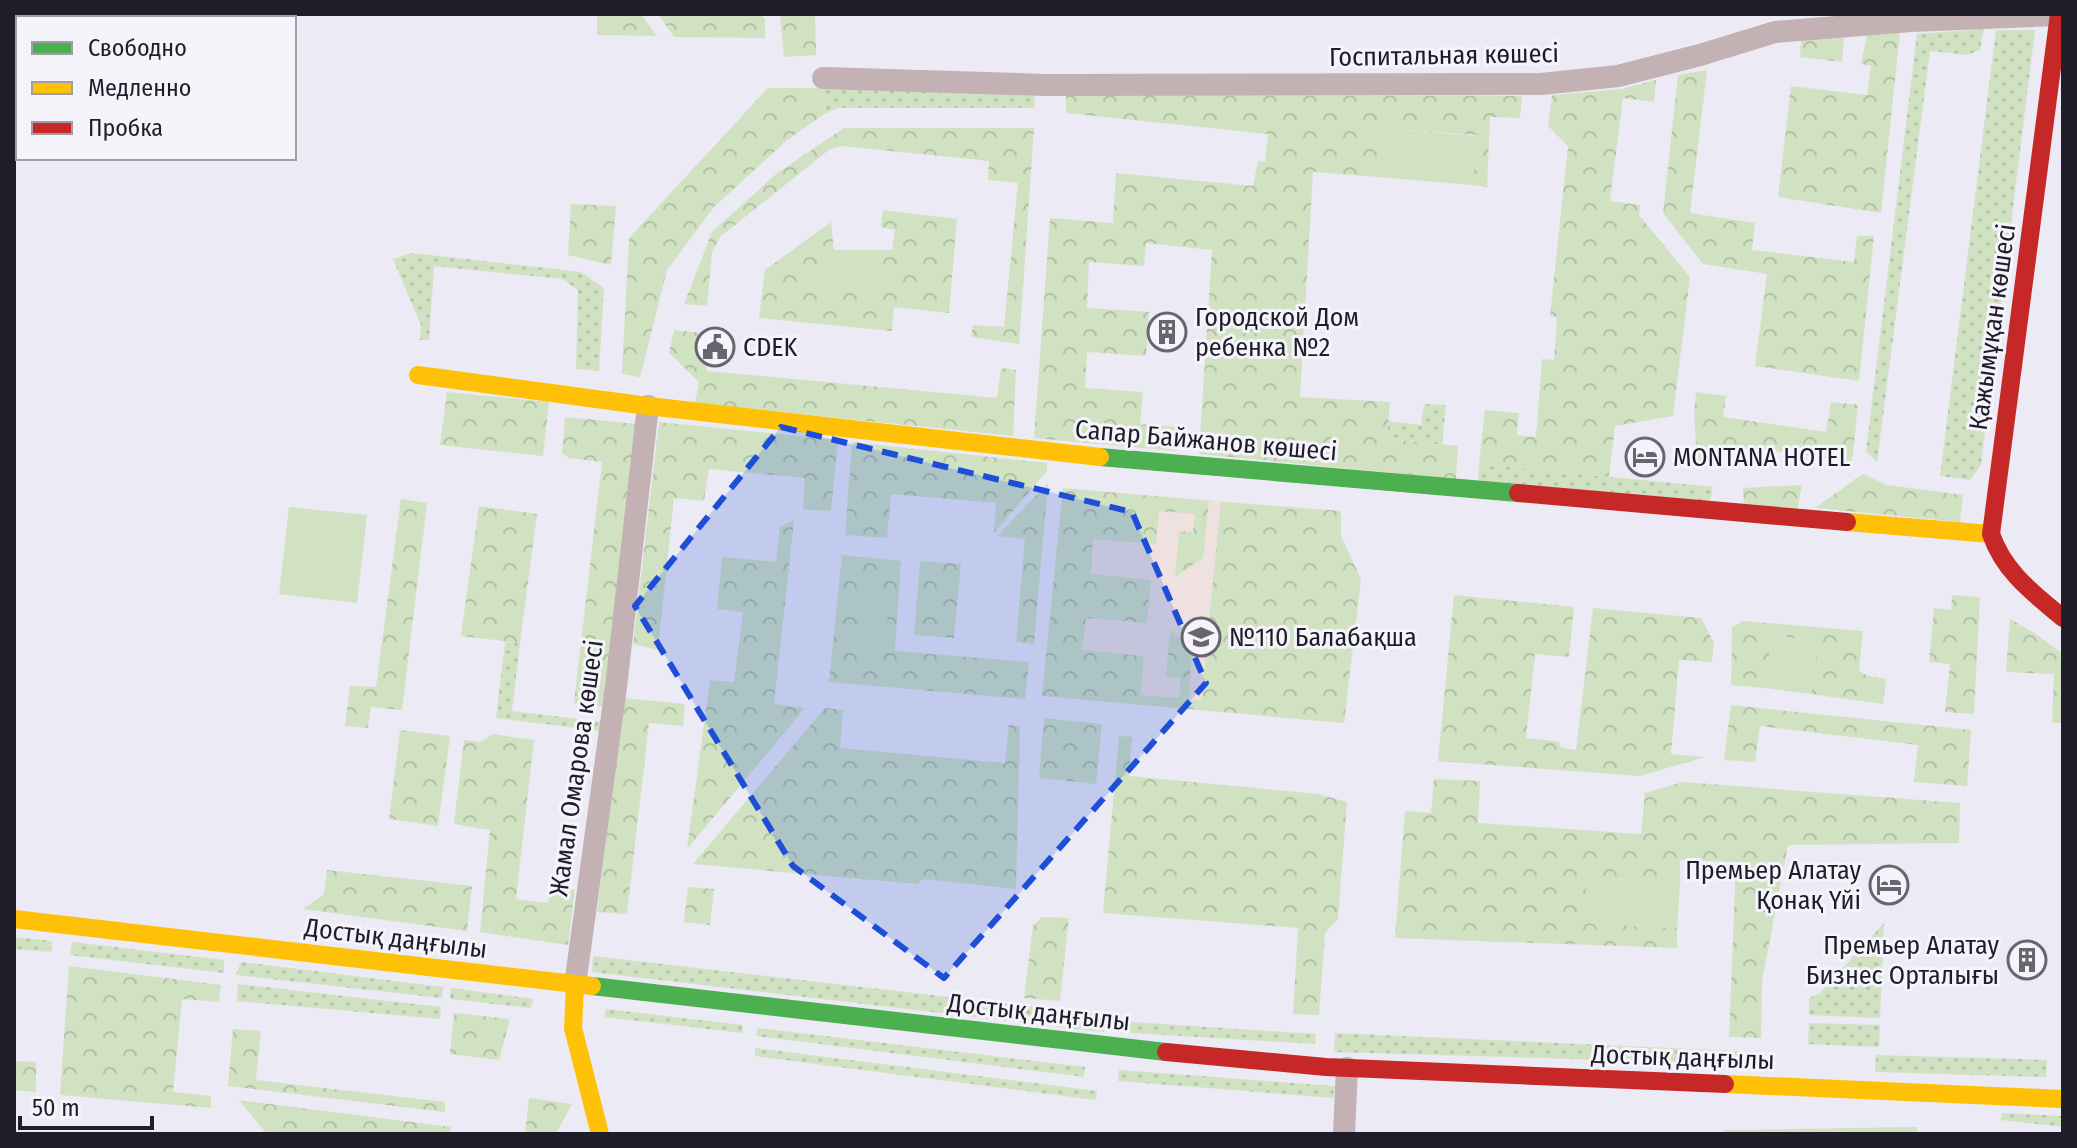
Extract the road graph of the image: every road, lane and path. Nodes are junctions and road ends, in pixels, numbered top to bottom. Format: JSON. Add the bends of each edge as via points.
{"nodes":[{"id":1,"x":2059,"y":15,"type":"edge"},
{"id":2,"x":823,"y":78,"type":"dead end"},
{"id":3,"x":418,"y":375,"type":"dead end"},
{"id":4,"x":648,"y":406,"type":"junction"},
{"id":5,"x":1991,"y":534,"type":"junction"},
{"id":6,"x":2063,"y":618,"type":"edge"},
{"id":7,"x":14,"y":919,"type":"edge"},
{"id":8,"x":575,"y":985,"type":"junction"},
{"id":9,"x":1347,"y":1068,"type":"junction"},
{"id":10,"x":2063,"y":1099,"type":"edge"},
{"id":11,"x":600,"y":1134,"type":"edge"},
{"id":12,"x":1344,"y":1134,"type":"edge"}],
"edges":[{"from":1,"to":2,"type":"street","name":"Госпитальная көшесі","via":[[1775,32],[1631,73],[1541,84],[1046,85]]},
{"from":1,"to":5,"type":"street","name":"Қажымұқан көшесі"},
{"from":3,"to":4,"type":"street","name":"Сапар Байжанов көшесі"},
{"from":4,"to":5,"type":"street","name":"Сапар Байжанов көшесі","via":[[1034,451]]},
{"from":4,"to":8,"type":"street","name":"Жамал Омарова көшесі"},
{"from":5,"to":6,"type":"street","via":[[2009,571]]},
{"from":7,"to":8,"type":"street","name":"Достық даңғылы"},
{"from":8,"to":9,"type":"street","name":"Достық даңғылы","via":[[1112,1047]]},
{"from":8,"to":11,"type":"street","name":"Жамал Омарова көшесі","via":[[573,1028]]},
{"from":9,"to":10,"type":"street","name":"Достық даңғылы"},
{"from":9,"to":12,"type":"street"}]}
